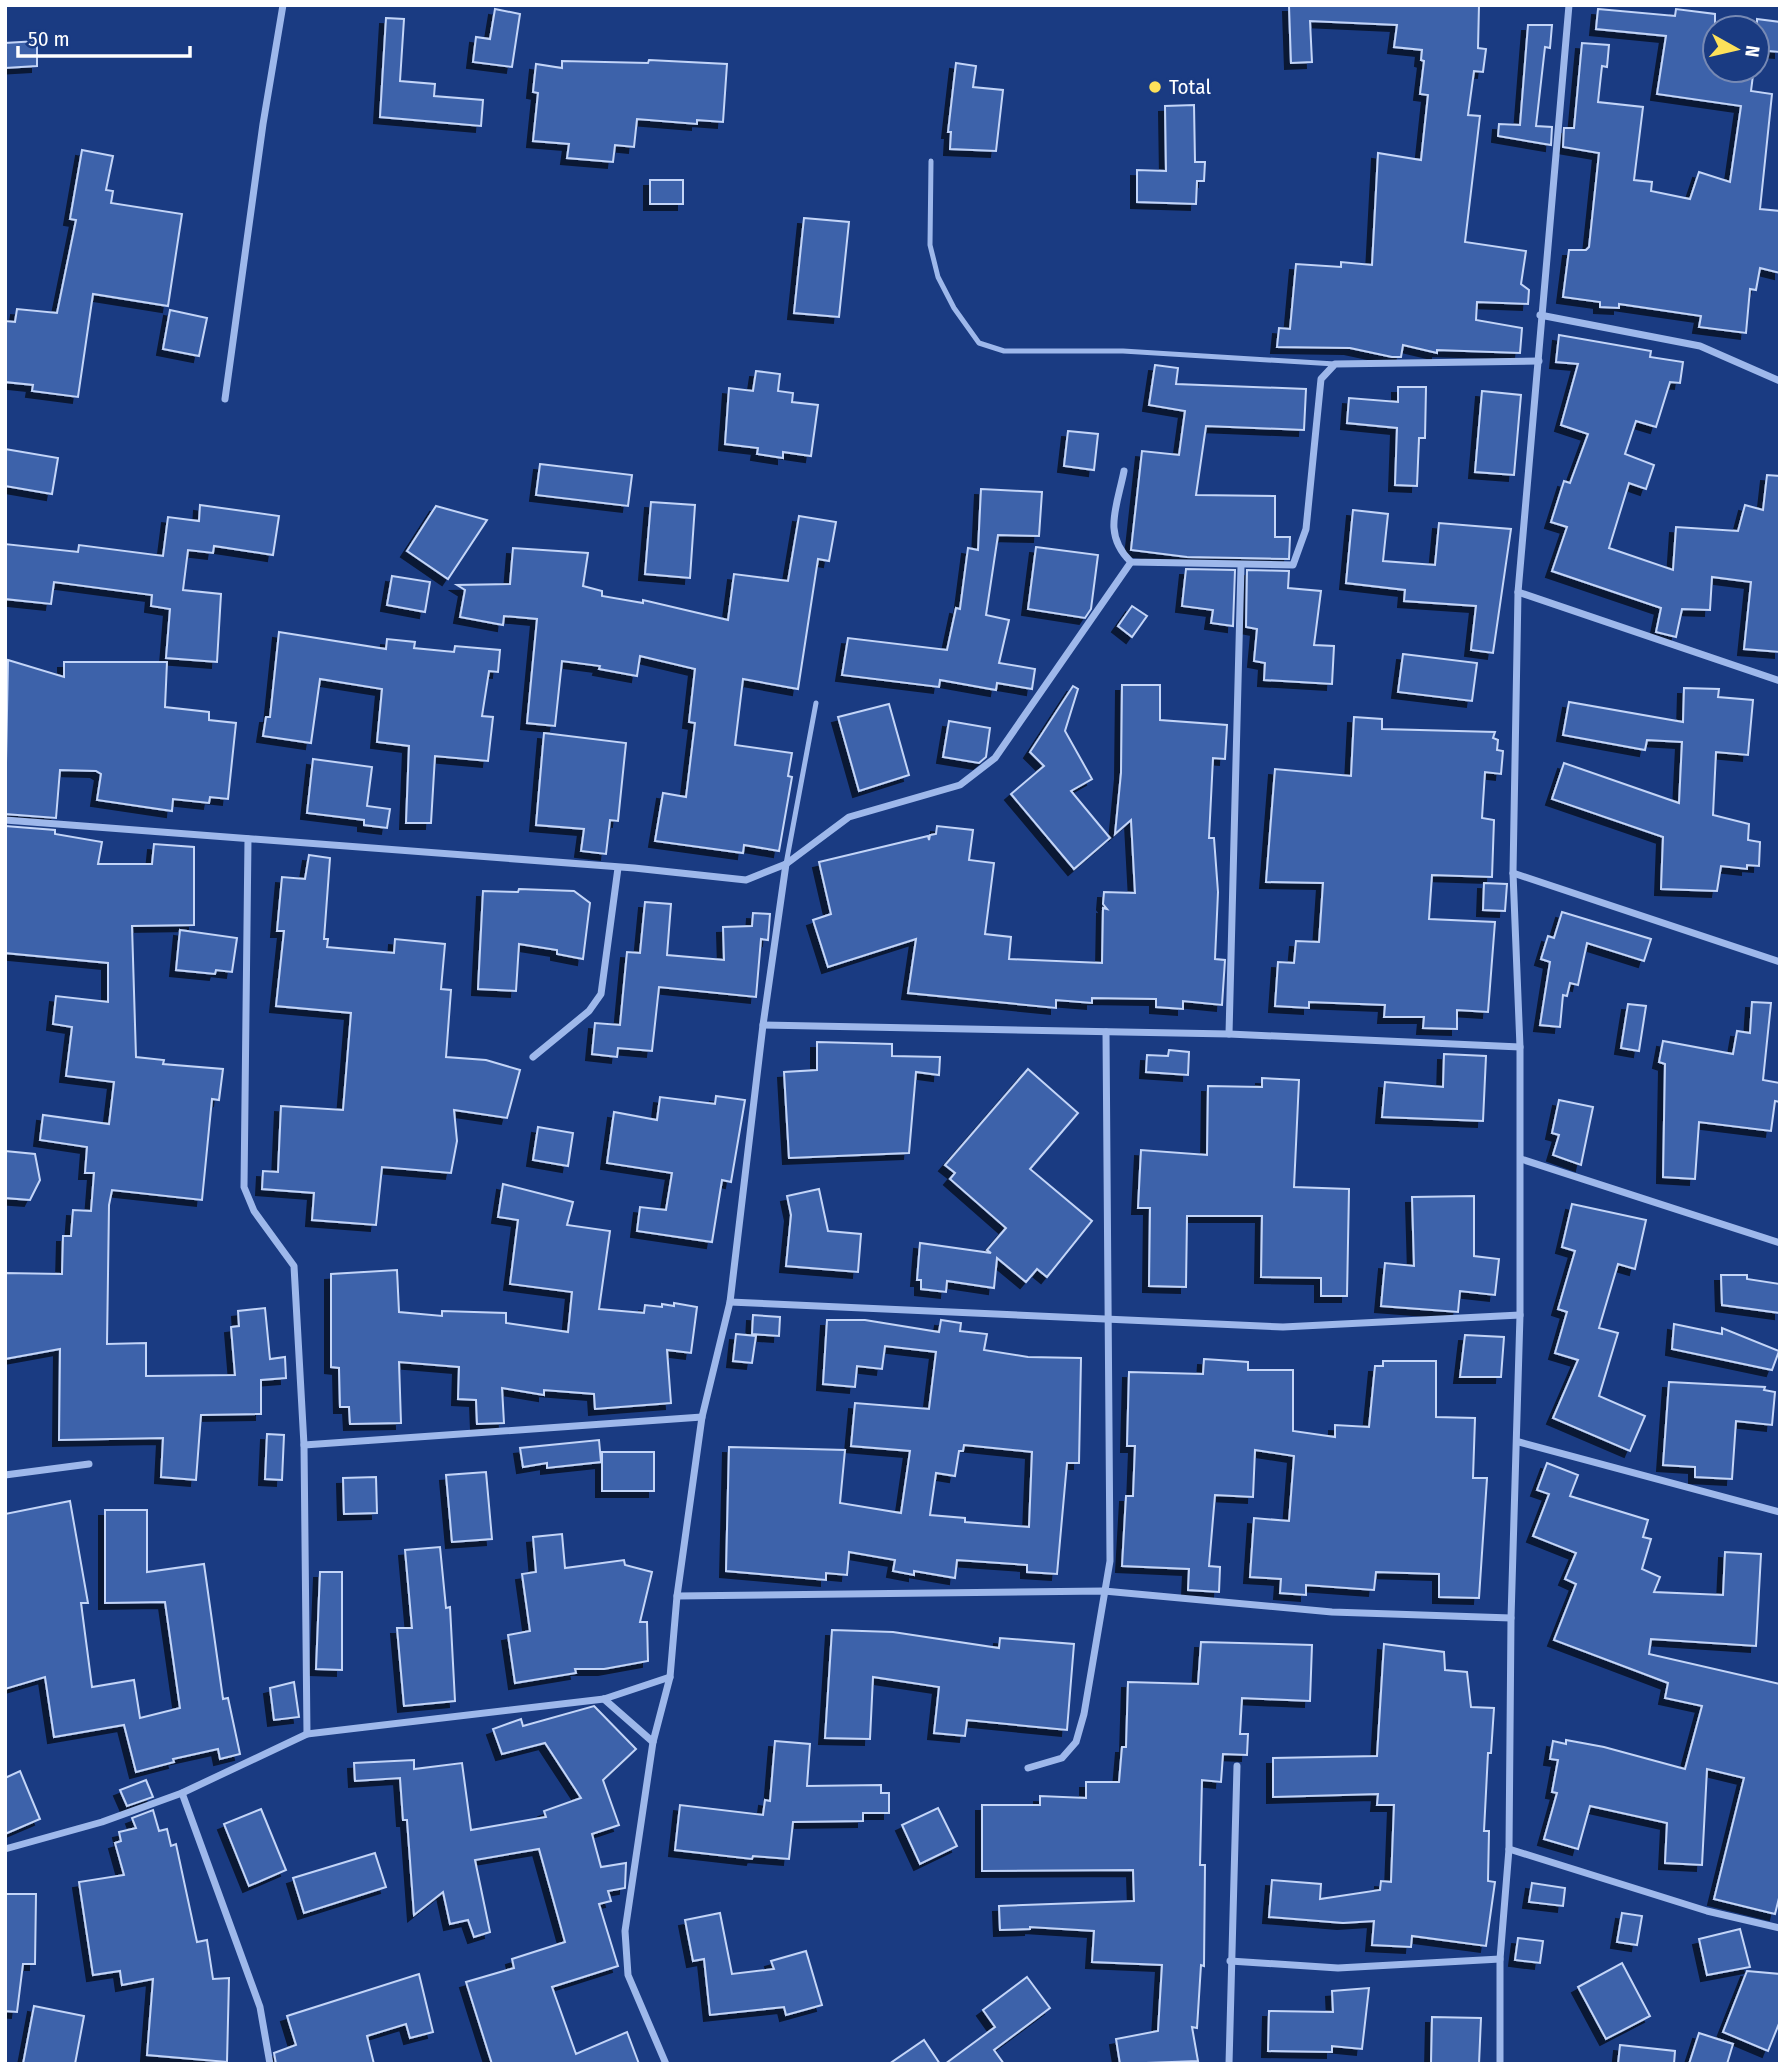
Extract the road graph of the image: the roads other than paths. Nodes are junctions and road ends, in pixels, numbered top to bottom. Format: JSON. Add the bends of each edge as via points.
{"nodes":[{"id":1,"x":283,"y":5,"type":"edge"},
{"id":2,"x":1569,"y":5,"type":"edge"},
{"id":3,"x":931,"y":161,"type":"dead end"},
{"id":4,"x":1541,"y":315,"type":"junction"},
{"id":5,"x":1539,"y":361,"type":"junction"},
{"id":6,"x":1335,"y":364,"type":"junction"},
{"id":7,"x":1780,"y":381,"type":"edge"},
{"id":8,"x":225,"y":399,"type":"dead end"},
{"id":9,"x":1124,"y":471,"type":"dead end"},
{"id":10,"x":1131,"y":562,"type":"junction"},
{"id":11,"x":1241,"y":566,"type":"junction"},
{"id":12,"x":1518,"y":592,"type":"junction"},
{"id":13,"x":1780,"y":681,"type":"edge"},
{"id":14,"x":816,"y":703,"type":"dead end"},
{"id":15,"x":5,"y":820,"type":"edge"},
{"id":16,"x":248,"y":839,"type":"junction"},
{"id":17,"x":786,"y":864,"type":"junction"},
{"id":18,"x":618,"y":868,"type":"junction"},
{"id":19,"x":1513,"y":873,"type":"junction"},
{"id":20,"x":1780,"y":962,"type":"edge"},
{"id":21,"x":763,"y":1025,"type":"junction"},
{"id":22,"x":1106,"y":1032,"type":"junction"},
{"id":23,"x":1229,"y":1034,"type":"junction"},
{"id":24,"x":1520,"y":1047,"type":"junction"},
{"id":25,"x":533,"y":1057,"type":"dead end"},
{"id":26,"x":1521,"y":1159,"type":"junction"},
{"id":27,"x":1780,"y":1243,"type":"edge"},
{"id":28,"x":730,"y":1302,"type":"junction"},
{"id":29,"x":1520,"y":1315,"type":"junction"},
{"id":30,"x":1106,"y":1317,"type":"junction"},
{"id":31,"x":702,"y":1417,"type":"junction"},
{"id":32,"x":1518,"y":1442,"type":"junction"},
{"id":33,"x":304,"y":1445,"type":"junction"},
{"id":34,"x":89,"y":1464,"type":"dead end"},
{"id":35,"x":5,"y":1475,"type":"edge"},
{"id":36,"x":1780,"y":1512,"type":"edge"},
{"id":37,"x":1104,"y":1591,"type":"junction"},
{"id":38,"x":677,"y":1596,"type":"junction"},
{"id":39,"x":1511,"y":1618,"type":"junction"},
{"id":40,"x":670,"y":1677,"type":"junction"},
{"id":41,"x":604,"y":1699,"type":"junction"},
{"id":42,"x":307,"y":1734,"type":"junction"},
{"id":43,"x":653,"y":1742,"type":"junction"},
{"id":44,"x":1237,"y":1766,"type":"dead end"},
{"id":45,"x":1027,"y":1768,"type":"dead end"},
{"id":46,"x":182,"y":1793,"type":"junction"},
{"id":47,"x":5,"y":1849,"type":"edge"},
{"id":48,"x":1509,"y":1849,"type":"junction"},
{"id":49,"x":1780,"y":1928,"type":"edge"},
{"id":50,"x":1500,"y":1959,"type":"junction"},
{"id":51,"x":1230,"y":1961,"type":"junction"},
{"id":52,"x":270,"y":2064,"type":"edge"},
{"id":53,"x":666,"y":2064,"type":"edge"},
{"id":54,"x":1229,"y":2064,"type":"edge"},
{"id":55,"x":1500,"y":2064,"type":"edge"}],
"edges":[{"from":1,"to":8,"type":"street"},
{"from":2,"to":4,"type":"street"},
{"from":3,"to":6,"type":"lane","via":[[930,245],[938,276],[979,343],[1004,351],[1123,351]]},
{"from":4,"to":5,"type":"street"},
{"from":4,"to":7,"type":"street","via":[[1700,346]]},
{"from":5,"to":6,"type":"street"},
{"from":5,"to":12,"type":"street"},
{"from":6,"to":11,"type":"street","via":[[1321,379],[1306,529],[1293,565]]},
{"from":9,"to":10,"type":"street","via":[[1112,532],[1117,549]]},
{"from":10,"to":11,"type":"street"},
{"from":10,"to":17,"type":"street","via":[[995,758],[960,785],[849,817]]},
{"from":11,"to":23,"type":"street"},
{"from":12,"to":13,"type":"street"},
{"from":12,"to":19,"type":"street"},
{"from":14,"to":17,"type":"lane"},
{"from":15,"to":16,"type":"street"},
{"from":16,"to":18,"type":"street"},
{"from":16,"to":33,"type":"street","via":[[244,1187],[254,1211],[294,1266]]},
{"from":17,"to":18,"type":"street","via":[[746,880]]},
{"from":17,"to":21,"type":"street"},
{"from":18,"to":25,"type":"street","via":[[601,994],[589,1011]]},
{"from":19,"to":20,"type":"street"},
{"from":19,"to":24,"type":"street"},
{"from":21,"to":22,"type":"street"},
{"from":21,"to":28,"type":"street"},
{"from":22,"to":23,"type":"street"},
{"from":22,"to":30,"type":"street"},
{"from":23,"to":24,"type":"street"},
{"from":24,"to":26,"type":"street"},
{"from":26,"to":27,"type":"street"},
{"from":26,"to":29,"type":"street"},
{"from":28,"to":30,"type":"street"},
{"from":28,"to":31,"type":"street"},
{"from":29,"to":30,"type":"street","via":[[1283,1327]]},
{"from":29,"to":32,"type":"street"},
{"from":30,"to":37,"type":"street","via":[[1111,1530]]},
{"from":31,"to":33,"type":"street"},
{"from":31,"to":38,"type":"street"},
{"from":32,"to":36,"type":"street"},
{"from":32,"to":39,"type":"street"},
{"from":33,"to":42,"type":"street"},
{"from":34,"to":35,"type":"street"},
{"from":37,"to":38,"type":"street"},
{"from":37,"to":39,"type":"street","via":[[1332,1612]]},
{"from":37,"to":45,"type":"street","via":[[1076,1742],[1062,1758]]},
{"from":38,"to":40,"type":"street"},
{"from":39,"to":48,"type":"street"},
{"from":40,"to":41,"type":"street"},
{"from":40,"to":43,"type":"street"},
{"from":41,"to":42,"type":"street"},
{"from":41,"to":43,"type":"street"},
{"from":42,"to":46,"type":"street"},
{"from":43,"to":53,"type":"street","via":[[625,1931],[628,1975]]},
{"from":44,"to":51,"type":"street"},
{"from":46,"to":47,"type":"street","via":[[102,1822]]},
{"from":46,"to":52,"type":"street","via":[[260,2007]]},
{"from":48,"to":49,"type":"street"},
{"from":48,"to":50,"type":"street"},
{"from":50,"to":51,"type":"street","via":[[1338,1968]]},
{"from":50,"to":55,"type":"street"},
{"from":51,"to":54,"type":"street"}]}
